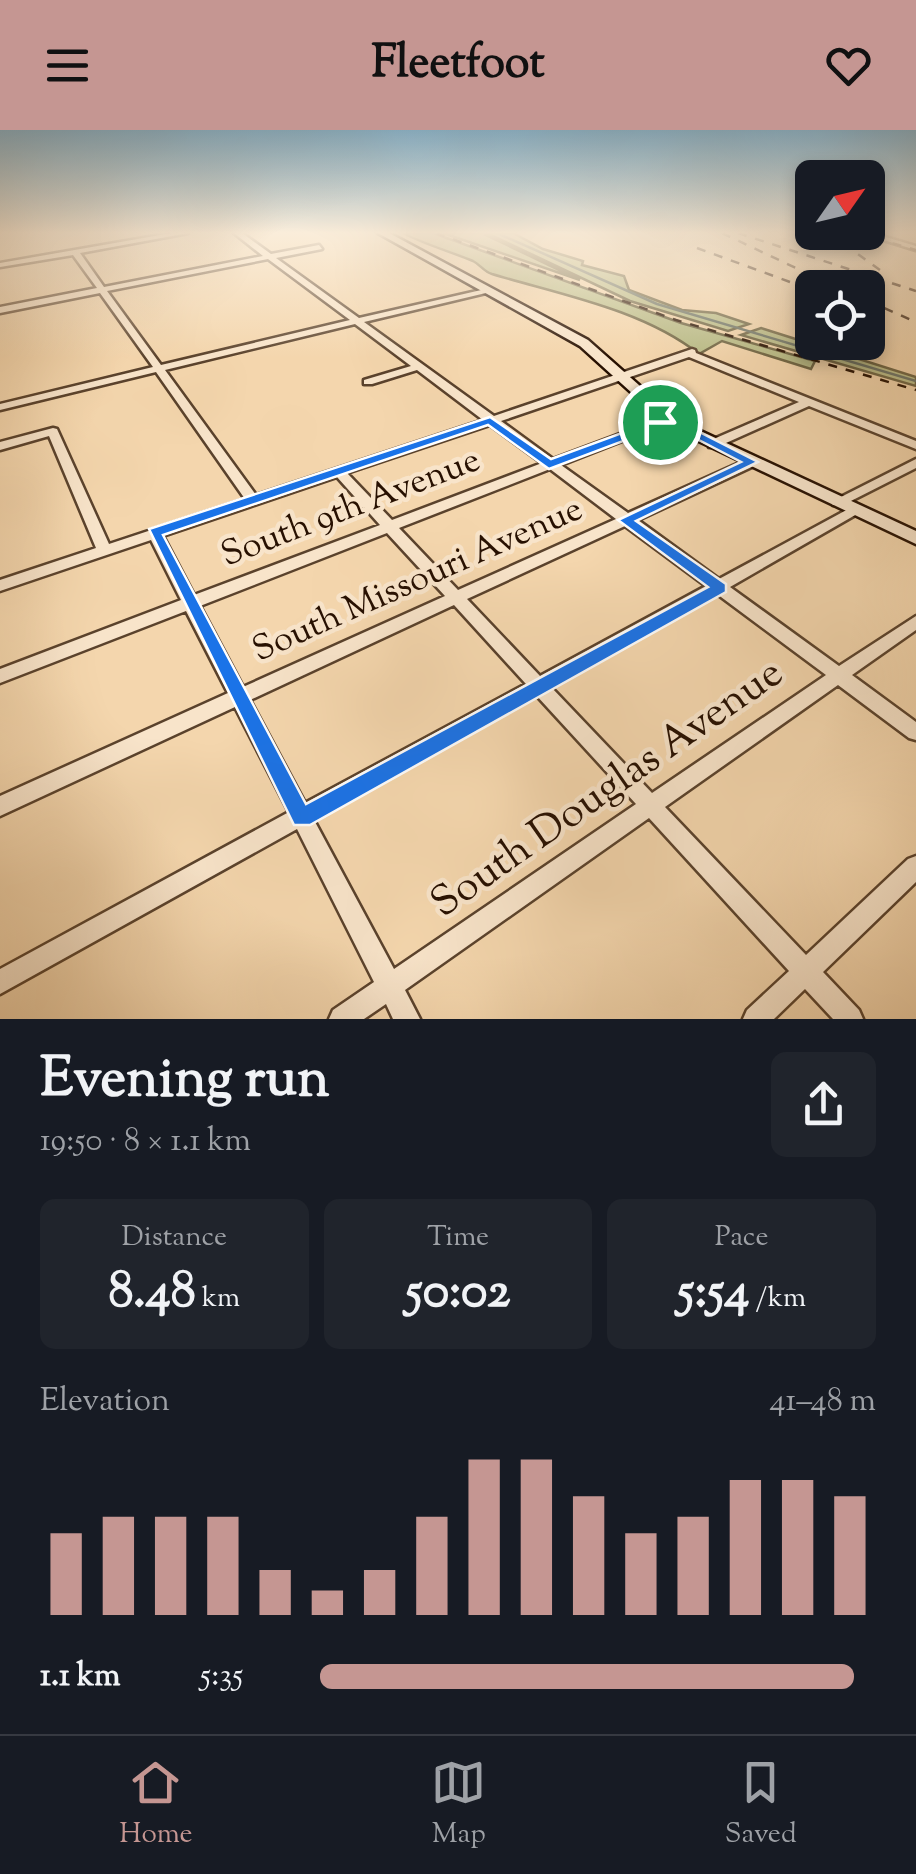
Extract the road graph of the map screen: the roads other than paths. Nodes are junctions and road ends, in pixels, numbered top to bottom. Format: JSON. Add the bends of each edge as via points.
{"nodes":[{"id":1,"x":92,"y":274,"type":"edge"},
{"id":2,"x":181,"y":274,"type":"edge"},
{"id":3,"x":291,"y":274,"type":"edge"},
{"id":4,"x":459,"y":274,"type":"edge"},
{"id":5,"x":103,"y":290,"type":"junction"},
{"id":6,"x":487,"y":290,"type":"junction"},
{"id":7,"x":0,"y":310,"type":"edge"},
{"id":8,"x":355,"y":322,"type":"junction"},
{"id":9,"x":417,"y":367,"type":"junction"},
{"id":10,"x":160,"y":369,"type":"junction"},
{"id":11,"x":622,"y":376,"type":"junction"},
{"id":12,"x":368,"y":382,"type":"dead end"},
{"id":13,"x":808,"y":402,"type":"junction"},
{"id":14,"x":0,"y":407,"type":"edge"},
{"id":15,"x":490,"y":420,"type":"junction"},
{"id":16,"x":668,"y":420,"type":"junction"},
{"id":17,"x":713,"y":444,"type":"junction"},
{"id":18,"x":916,"y":445,"type":"edge"},
{"id":19,"x":0,"y":446,"type":"edge"},
{"id":20,"x":752,"y":462,"type":"junction"},
{"id":21,"x":916,"y":463,"type":"edge"},
{"id":22,"x":549,"y":464,"type":"junction"},
{"id":23,"x":338,"y":471,"type":"junction"},
{"id":24,"x":253,"y":500,"type":"junction"},
{"id":25,"x":848,"y":506,"type":"junction"},
{"id":26,"x":626,"y":520,"type":"junction"},
{"id":27,"x":391,"y":528,"type":"junction"},
{"id":28,"x":154,"y":533,"type":"junction"},
{"id":29,"x":916,"y":538,"type":"edge"},
{"id":30,"x":104,"y":550,"type":"junction"},
{"id":31,"x":0,"y":586,"type":"edge"},
{"id":32,"x":720,"y":588,"type":"junction"},
{"id":33,"x":456,"y":598,"type":"junction"},
{"id":34,"x":190,"y":603,"type":"junction"},
{"id":35,"x":916,"y":622,"type":"edge"},
{"id":36,"x":0,"y":676,"type":"edge"},
{"id":37,"x":840,"y":676,"type":"junction"},
{"id":38,"x":542,"y":687,"type":"junction"},
{"id":39,"x":239,"y":694,"type":"junction"},
{"id":40,"x":916,"y":732,"type":"edge"},
{"id":41,"x":650,"y":804,"type":"junction"},
{"id":42,"x":0,"y":806,"type":"edge"},
{"id":43,"x":302,"y":818,"type":"junction"},
{"id":44,"x":916,"y":867,"type":"edge"},
{"id":45,"x":806,"y":973,"type":"junction"},
{"id":46,"x":0,"y":982,"type":"edge"},
{"id":47,"x":390,"y":986,"type":"junction"},
{"id":48,"x":342,"y":1019,"type":"edge"},
{"id":49,"x":407,"y":1019,"type":"edge"},
{"id":50,"x":756,"y":1019,"type":"edge"},
{"id":51,"x":850,"y":1019,"type":"edge"}],
"edges":[{"from":1,"to":5,"type":"street"},
{"from":2,"to":5,"type":"street"},
{"from":3,"to":8,"type":"street"},
{"from":4,"to":6,"type":"main road"},
{"from":5,"to":7,"type":"street"},
{"from":5,"to":10,"type":"street"},
{"from":6,"to":8,"type":"street"},
{"from":6,"to":11,"type":"main road","via":[[575,338]]},
{"from":8,"to":9,"type":"street"},
{"from":8,"to":10,"type":"street"},
{"from":9,"to":12,"type":"street"},
{"from":9,"to":15,"type":"street"},
{"from":10,"to":14,"type":"street"},
{"from":10,"to":24,"type":"street"},
{"from":11,"to":13,"type":"street","via":[[690,354]]},
{"from":11,"to":15,"type":"street"},
{"from":11,"to":16,"type":"main road"},
{"from":13,"to":17,"type":"street"},
{"from":13,"to":18,"type":"street"},
{"from":15,"to":22,"type":"street"},
{"from":15,"to":23,"type":"street"},
{"from":16,"to":17,"type":"main road"},
{"from":16,"to":22,"type":"street","name":"South 9th Avenue"},
{"from":17,"to":20,"type":"main road"},
{"from":19,"to":30,"type":"street","via":[[53,432]]},
{"from":20,"to":25,"type":"main road"},
{"from":20,"to":26,"type":"street","name":"South Missouri Avenue"},
{"from":21,"to":25,"type":"street"},
{"from":22,"to":26,"type":"street"},
{"from":22,"to":27,"type":"street","name":"South 9th Avenue"},
{"from":23,"to":24,"type":"street"},
{"from":23,"to":27,"type":"street"},
{"from":24,"to":28,"type":"street"},
{"from":25,"to":29,"type":"main road"},
{"from":25,"to":32,"type":"street"},
{"from":26,"to":32,"type":"street"},
{"from":26,"to":33,"type":"street","name":"South Missouri Avenue"},
{"from":27,"to":33,"type":"street"},
{"from":27,"to":34,"type":"street","name":"South 9th Avenue"},
{"from":28,"to":30,"type":"street"},
{"from":28,"to":34,"type":"street"},
{"from":30,"to":31,"type":"street"},
{"from":32,"to":37,"type":"street"},
{"from":32,"to":38,"type":"street"},
{"from":33,"to":38,"type":"street"},
{"from":33,"to":39,"type":"street","name":"South Missouri Avenue"},
{"from":34,"to":36,"type":"street","name":"South 9th Avenue"},
{"from":34,"to":39,"type":"street"},
{"from":35,"to":37,"type":"street","name":"South Douglas Avenue"},
{"from":37,"to":40,"type":"street"},
{"from":37,"to":41,"type":"street","name":"South Douglas Avenue"},
{"from":38,"to":41,"type":"street"},
{"from":38,"to":43,"type":"street"},
{"from":39,"to":42,"type":"street","name":"South Missouri Avenue"},
{"from":39,"to":43,"type":"street"},
{"from":41,"to":45,"type":"street"},
{"from":41,"to":47,"type":"street","name":"South Douglas Avenue"},
{"from":43,"to":46,"type":"street"},
{"from":43,"to":47,"type":"street"},
{"from":44,"to":45,"type":"street"},
{"from":45,"to":50,"type":"street"},
{"from":45,"to":51,"type":"street"},
{"from":47,"to":48,"type":"street","name":"South Douglas Avenue"},
{"from":47,"to":49,"type":"street"}]}
